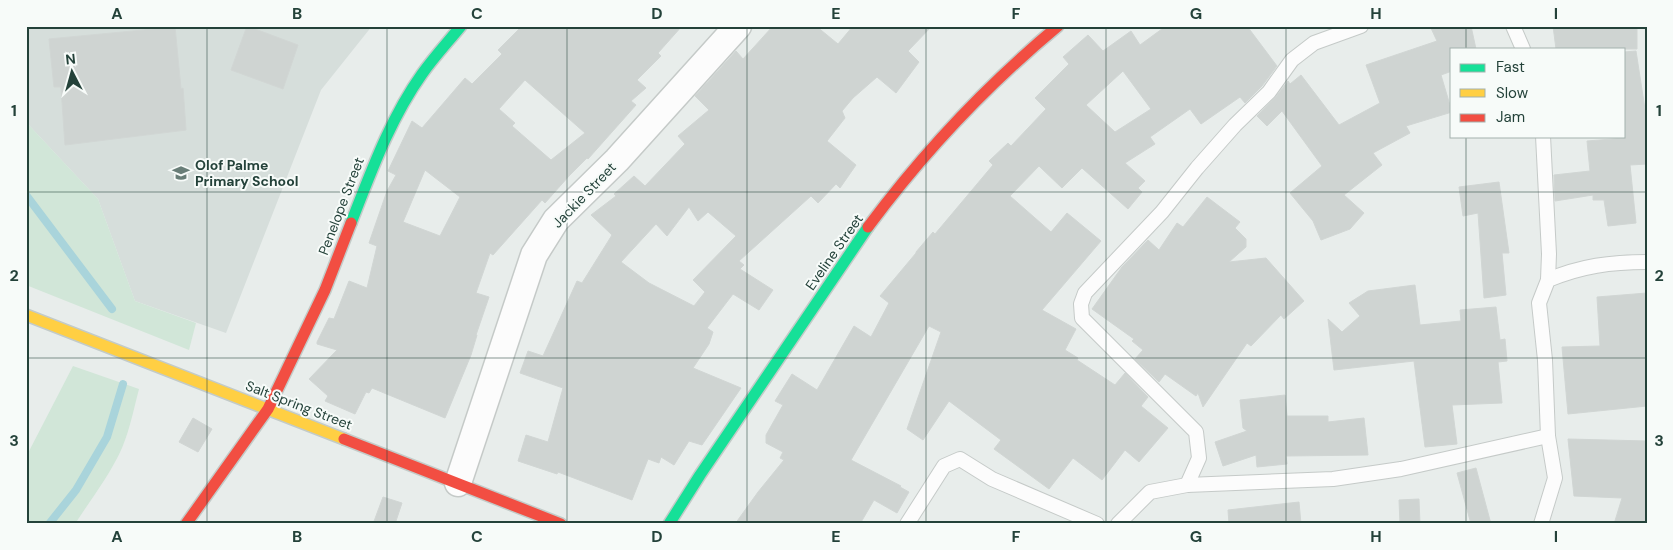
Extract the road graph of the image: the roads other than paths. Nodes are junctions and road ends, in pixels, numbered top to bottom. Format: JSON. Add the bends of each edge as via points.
{"nodes":[{"id":1,"x":461,"y":26,"type":"edge"},
{"id":2,"x":738,"y":26,"type":"edge"},
{"id":3,"x":1058,"y":26,"type":"edge"},
{"id":4,"x":1361,"y":26,"type":"edge"},
{"id":5,"x":1513,"y":26,"type":"edge"},
{"id":6,"x":1523,"y":48,"type":"edge"},
{"id":7,"x":1543,"y":138,"type":"edge"},
{"id":8,"x":1647,"y":262,"type":"edge"},
{"id":9,"x":1548,"y":280,"type":"junction"},
{"id":10,"x":26,"y":315,"type":"edge"},
{"id":11,"x":268,"y":409,"type":"junction"},
{"id":12,"x":1548,"y":436,"type":"junction"},
{"id":13,"x":458,"y":483,"type":"junction"},
{"id":14,"x":1187,"y":485,"type":"junction"},
{"id":15,"x":186,"y":524,"type":"edge"},
{"id":16,"x":561,"y":524,"type":"edge"},
{"id":17,"x":669,"y":524,"type":"edge"},
{"id":18,"x":907,"y":524,"type":"edge"},
{"id":19,"x":1097,"y":524,"type":"edge"},
{"id":20,"x":1118,"y":524,"type":"edge"},
{"id":21,"x":1541,"y":524,"type":"edge"}],
"edges":[{"from":1,"to":11,"type":"street","name":"Penelope Street","via":[[422,74],[378,153],[325,290]]},
{"from":2,"to":13,"type":"street","name":"Jackie Street","via":[[617,160],[556,220],[534,255]]},
{"from":3,"to":17,"type":"street","name":"Eveline Street","via":[[972,105],[905,179],[816,302]]},
{"from":4,"to":14,"type":"lane","via":[[1314,43],[1292,60],[1269,92],[1235,124],[1162,212],[1085,293],[1081,304],[1082,318],[1196,432],[1199,458]]},
{"from":5,"to":6,"type":"lane"},
{"from":7,"to":9,"type":"lane"},
{"from":8,"to":9,"type":"lane","via":[[1600,264]]},
{"from":9,"to":12,"type":"lane","via":[[1539,303]]},
{"from":10,"to":11,"type":"street","name":"Salt Spring Street"},
{"from":11,"to":13,"type":"street","name":"Salt Spring Street"},
{"from":11,"to":15,"type":"street","name":"Penelope Street"},
{"from":12,"to":14,"type":"lane","via":[[1401,469],[1333,478]]},
{"from":12,"to":21,"type":"lane","via":[[1556,478]]},
{"from":13,"to":16,"type":"street","name":"Salt Spring Street"},
{"from":14,"to":20,"type":"lane","via":[[1150,492]]},
{"from":18,"to":19,"type":"lane","via":[[944,466],[960,459],[992,478]]}]}
